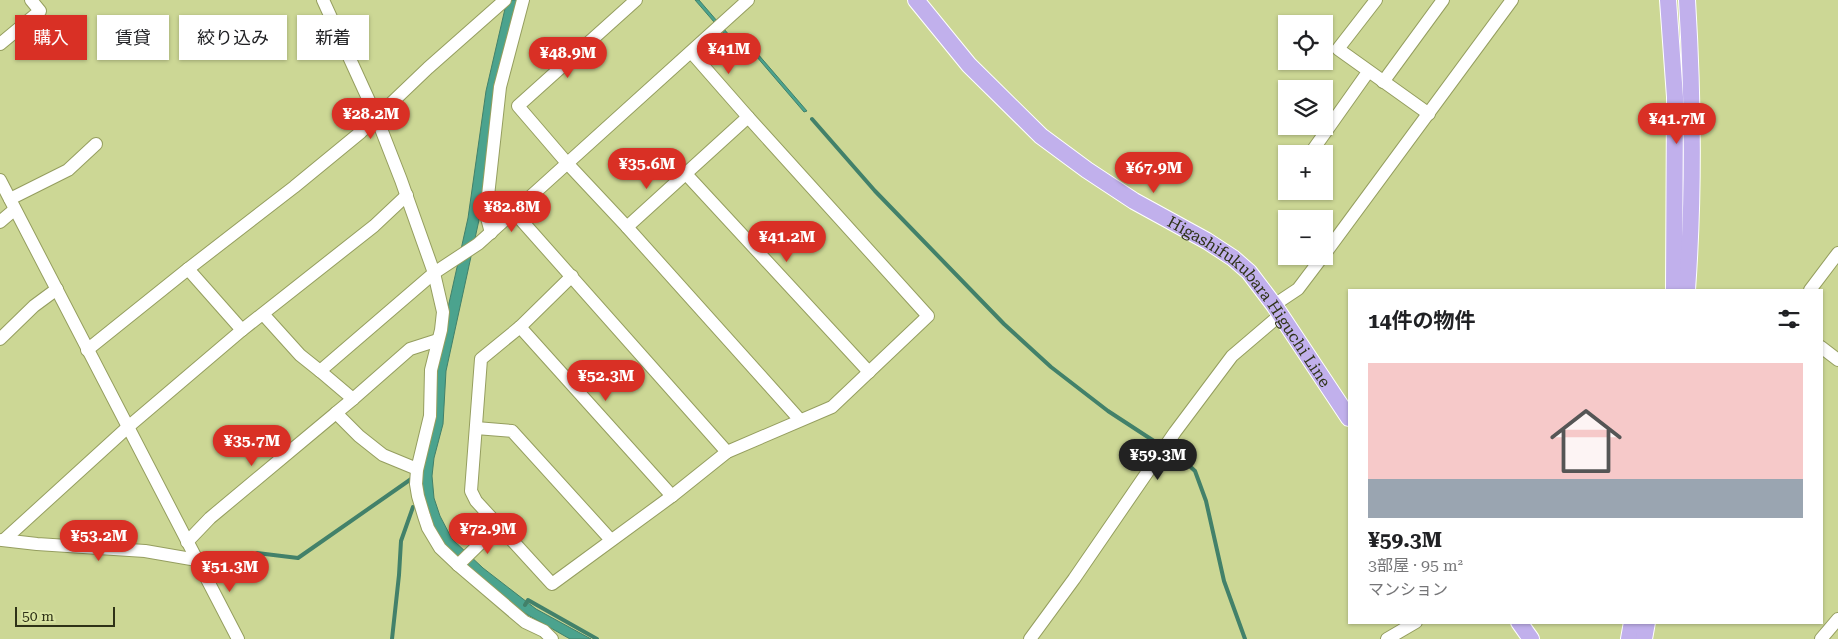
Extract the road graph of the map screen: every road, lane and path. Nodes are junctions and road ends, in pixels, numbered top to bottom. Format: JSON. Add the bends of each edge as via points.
{"nodes":[{"id":1,"x":32,"y":0,"type":"edge"},
{"id":2,"x":323,"y":0,"type":"edge"},
{"id":3,"x":505,"y":0,"type":"edge"},
{"id":4,"x":523,"y":0,"type":"edge"},
{"id":5,"x":636,"y":0,"type":"edge"},
{"id":6,"x":748,"y":0,"type":"edge"},
{"id":7,"x":916,"y":0,"type":"edge"},
{"id":8,"x":1376,"y":0,"type":"edge"},
{"id":9,"x":1443,"y":0,"type":"edge"},
{"id":10,"x":1512,"y":0,"type":"edge"},
{"id":11,"x":1668,"y":0,"type":"edge"},
{"id":12,"x":1687,"y":0,"type":"edge"},
{"id":13,"x":0,"y":44,"type":"edge"},
{"id":14,"x":690,"y":52,"type":"junction"},
{"id":15,"x":1368,"y":72,"type":"junction"},
{"id":16,"x":1383,"y":82,"type":"junction"},
{"id":17,"x":1428,"y":114,"type":"junction"},
{"id":18,"x":376,"y":116,"type":"junction"},
{"id":19,"x":748,"y":117,"type":"junction"},
{"id":20,"x":96,"y":144,"type":"dead end"},
{"id":21,"x":1316,"y":145,"type":"edge"},
{"id":22,"x":567,"y":163,"type":"junction"},
{"id":23,"x":686,"y":174,"type":"junction"},
{"id":24,"x":0,"y":180,"type":"edge"},
{"id":25,"x":407,"y":195,"type":"junction"},
{"id":26,"x":12,"y":204,"type":"junction"},
{"id":27,"x":514,"y":212,"type":"junction"},
{"id":28,"x":0,"y":222,"type":"edge"},
{"id":29,"x":627,"y":227,"type":"junction"},
{"id":30,"x":491,"y":233,"type":"junction"},
{"id":31,"x":1333,"y":242,"type":"edge"},
{"id":32,"x":1838,"y":253,"type":"edge"},
{"id":33,"x":1316,"y":265,"type":"edge"},
{"id":34,"x":188,"y":269,"type":"junction"},
{"id":35,"x":434,"y":273,"type":"junction"},
{"id":36,"x":572,"y":276,"type":"junction"},
{"id":37,"x":56,"y":289,"type":"junction"},
{"id":38,"x":1674,"y":289,"type":"edge"},
{"id":39,"x":1687,"y":289,"type":"edge"},
{"id":40,"x":1811,"y":289,"type":"edge"},
{"id":41,"x":1276,"y":310,"type":"junction"},
{"id":42,"x":263,"y":314,"type":"junction"},
{"id":43,"x":520,"y":326,"type":"junction"},
{"id":44,"x":242,"y":330,"type":"junction"},
{"id":45,"x":0,"y":339,"type":"edge"},
{"id":46,"x":438,"y":340,"type":"junction"},
{"id":47,"x":1823,"y":349,"type":"edge"},
{"id":48,"x":87,"y":350,"type":"junction"},
{"id":49,"x":1838,"y":360,"type":"edge"},
{"id":50,"x":320,"y":371,"type":"junction"},
{"id":51,"x":868,"y":372,"type":"junction"},
{"id":52,"x":353,"y":399,"type":"junction"},
{"id":53,"x":336,"y":413,"type":"junction"},
{"id":54,"x":1348,"y":417,"type":"edge"},
{"id":55,"x":800,"y":420,"type":"junction"},
{"id":56,"x":128,"y":427,"type":"junction"},
{"id":57,"x":476,"y":428,"type":"junction"},
{"id":58,"x":727,"y":452,"type":"junction"},
{"id":59,"x":418,"y":469,"type":"junction"},
{"id":60,"x":672,"y":496,"type":"junction"},
{"id":61,"x":499,"y":525,"type":"junction"},
{"id":62,"x":3,"y":540,"type":"edge"},
{"id":63,"x":612,"y":540,"type":"junction"},
{"id":64,"x":187,"y":542,"type":"junction"},
{"id":65,"x":197,"y":560,"type":"junction"},
{"id":66,"x":458,"y":565,"type":"junction"},
{"id":67,"x":1838,"y":619,"type":"edge"},
{"id":68,"x":1413,"y":624,"type":"edge"},
{"id":69,"x":1632,"y":624,"type":"edge"},
{"id":70,"x":1646,"y":624,"type":"edge"},
{"id":71,"x":544,"y":636,"type":"edge"},
{"id":72,"x":238,"y":639,"type":"edge"},
{"id":73,"x":1030,"y":639,"type":"edge"},
{"id":74,"x":1387,"y":639,"type":"edge"},
{"id":75,"x":1629,"y":639,"type":"edge"},
{"id":76,"x":1644,"y":639,"type":"edge"},
{"id":77,"x":1821,"y":639,"type":"edge"}],
"edges":[{"from":1,"to":13,"type":"street","via":[[40,11]]},
{"from":2,"to":18,"type":"street"},
{"from":3,"to":18,"type":"street"},
{"from":4,"to":30,"type":"street","via":[[500,87],[486,214]]},
{"from":5,"to":22,"type":"street","via":[[518,106]]},
{"from":6,"to":14,"type":"street"},
{"from":7,"to":41,"type":"main road","name":"Higashifukubara Higuchi Line","via":[[969,65],[1041,136],[1134,201],[1233,258],[1249,272]]},
{"from":8,"to":15,"type":"street","via":[[1338,50]]},
{"from":9,"to":16,"type":"street"},
{"from":10,"to":17,"type":"street"},
{"from":11,"to":38,"type":"main road","via":[[1675,97]]},
{"from":12,"to":39,"type":"main road","via":[[1692,107]]},
{"from":14,"to":19,"type":"street"},
{"from":14,"to":22,"type":"street"},
{"from":15,"to":16,"type":"street"},
{"from":15,"to":21,"type":"street"},
{"from":16,"to":17,"type":"street"},
{"from":17,"to":31,"type":"street"},
{"from":18,"to":25,"type":"street"},
{"from":18,"to":34,"type":"street","via":[[302,181]]},
{"from":19,"to":23,"type":"street"},
{"from":19,"to":51,"type":"street","via":[[928,316]]},
{"from":20,"to":26,"type":"street","via":[[68,170]]},
{"from":22,"to":27,"type":"street"},
{"from":22,"to":29,"type":"street"},
{"from":23,"to":29,"type":"street"},
{"from":23,"to":51,"type":"street"},
{"from":24,"to":26,"type":"street"},
{"from":25,"to":35,"type":"street"},
{"from":25,"to":42,"type":"street","via":[[374,226]]},
{"from":26,"to":28,"type":"street"},
{"from":26,"to":37,"type":"street"},
{"from":27,"to":30,"type":"street"},
{"from":27,"to":36,"type":"street"},
{"from":29,"to":55,"type":"street"},
{"from":30,"to":35,"type":"street"},
{"from":32,"to":40,"type":"street"},
{"from":33,"to":41,"type":"street","via":[[1298,289]]},
{"from":34,"to":44,"type":"street"},
{"from":34,"to":48,"type":"street"},
{"from":35,"to":46,"type":"street","via":[[443,312]]},
{"from":35,"to":50,"type":"street"},
{"from":36,"to":43,"type":"street"},
{"from":36,"to":58,"type":"street"},
{"from":37,"to":45,"type":"street"},
{"from":37,"to":48,"type":"street"},
{"from":41,"to":54,"type":"main road","name":"Higashifukubara Higuchi Line"},
{"from":41,"to":73,"type":"street","via":[[1232,356],[1175,432]]},
{"from":42,"to":44,"type":"street"},
{"from":42,"to":50,"type":"street","via":[[300,356]]},
{"from":43,"to":57,"type":"street","via":[[481,359]]},
{"from":43,"to":60,"type":"street"},
{"from":44,"to":56,"type":"street"},
{"from":46,"to":52,"type":"street","via":[[410,349]]},
{"from":46,"to":59,"type":"street","via":[[431,370],[430,416]]},
{"from":47,"to":49,"type":"street"},
{"from":48,"to":56,"type":"street"},
{"from":50,"to":52,"type":"street"},
{"from":51,"to":55,"type":"street","via":[[832,407]]},
{"from":52,"to":53,"type":"street"},
{"from":53,"to":59,"type":"street","via":[[383,455]]},
{"from":53,"to":64,"type":"street","via":[[210,518]]},
{"from":55,"to":58,"type":"street"},
{"from":56,"to":62,"type":"street"},
{"from":56,"to":64,"type":"street"},
{"from":57,"to":61,"type":"street","via":[[471,490],[476,501]]},
{"from":57,"to":63,"type":"street","via":[[512,431]]},
{"from":58,"to":60,"type":"street"},
{"from":59,"to":66,"type":"street","via":[[418,496],[428,528],[440,548]]},
{"from":60,"to":63,"type":"street"},
{"from":61,"to":63,"type":"street","via":[[552,584]]},
{"from":61,"to":66,"type":"street"},
{"from":62,"to":65,"type":"street","via":[[145,552]]},
{"from":64,"to":65,"type":"street"},
{"from":65,"to":72,"type":"street"},
{"from":66,"to":71,"type":"street"},
{"from":67,"to":77,"type":"street"},
{"from":68,"to":74,"type":"street"},
{"from":69,"to":75,"type":"main road"},
{"from":70,"to":76,"type":"main road"}]}
